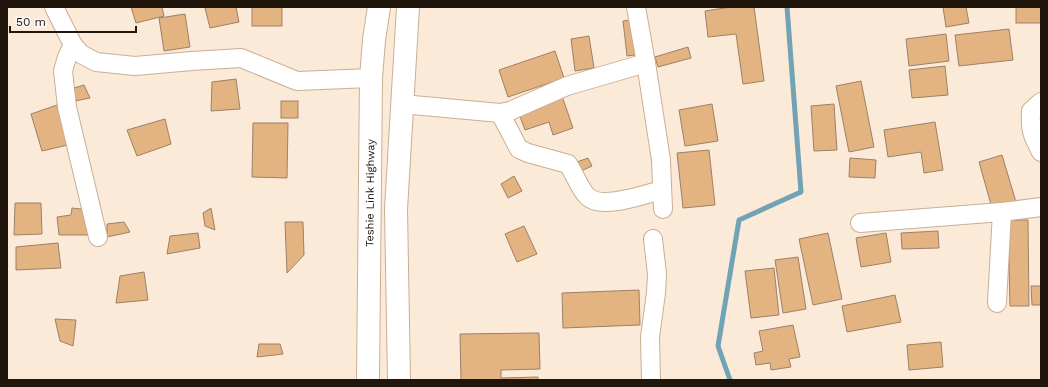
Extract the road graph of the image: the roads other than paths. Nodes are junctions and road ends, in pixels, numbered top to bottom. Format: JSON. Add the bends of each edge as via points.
{"nodes":[{"id":1,"x":54,"y":7,"type":"edge"},
{"id":2,"x":379,"y":7,"type":"edge"},
{"id":3,"x":408,"y":7,"type":"edge"},
{"id":4,"x":636,"y":7,"type":"edge"},
{"id":5,"x":73,"y":45,"type":"junction"},
{"id":6,"x":646,"y":63,"type":"junction"},
{"id":7,"x":371,"y":78,"type":"junction"},
{"id":8,"x":1041,"y":102,"type":"edge"},
{"id":9,"x":402,"y":104,"type":"junction"},
{"id":10,"x":500,"y":113,"type":"junction"},
{"id":11,"x":1041,"y":152,"type":"edge"},
{"id":12,"x":662,"y":190,"type":"junction"},
{"id":13,"x":1041,"y":207,"type":"edge"},
{"id":14,"x":663,"y":209,"type":"dead end"},
{"id":15,"x":1002,"y":212,"type":"junction"},
{"id":16,"x":860,"y":223,"type":"dead end"},
{"id":17,"x":98,"y":237,"type":"dead end"},
{"id":18,"x":654,"y":238,"type":"dead end"},
{"id":19,"x":997,"y":303,"type":"dead end"},
{"id":20,"x":368,"y":380,"type":"edge"},
{"id":21,"x":399,"y":380,"type":"edge"},
{"id":22,"x":651,"y":380,"type":"edge"}],
"edges":[{"from":1,"to":5,"type":"street"},
{"from":2,"to":7,"type":"main road","name":"Teshie Link Highway"},
{"from":3,"to":9,"type":"main road"},
{"from":4,"to":6,"type":"street"},
{"from":5,"to":7,"type":"street","via":[[81,54],[96,62],[112,64],[135,66],[241,58],[298,82]]},
{"from":5,"to":17,"type":"street","via":[[66,57],[63,72],[67,107]]},
{"from":6,"to":10,"type":"street","via":[[567,86]]},
{"from":6,"to":12,"type":"street","via":[[661,160]]},
{"from":7,"to":20,"type":"main road","name":"Teshie Link Highway"},
{"from":8,"to":11,"type":"street","via":[[1031,111],[1030,123],[1032,135]]},
{"from":9,"to":10,"type":"street"},
{"from":9,"to":21,"type":"main road","via":[[396,209]]},
{"from":10,"to":12,"type":"street","via":[[519,149],[568,164],[588,196],[595,200],[610,203]]},
{"from":12,"to":14,"type":"street"},
{"from":13,"to":15,"type":"street"},
{"from":15,"to":16,"type":"street"},
{"from":15,"to":19,"type":"street"},
{"from":18,"to":22,"type":"street","via":[[657,274],[650,337]]}]}
